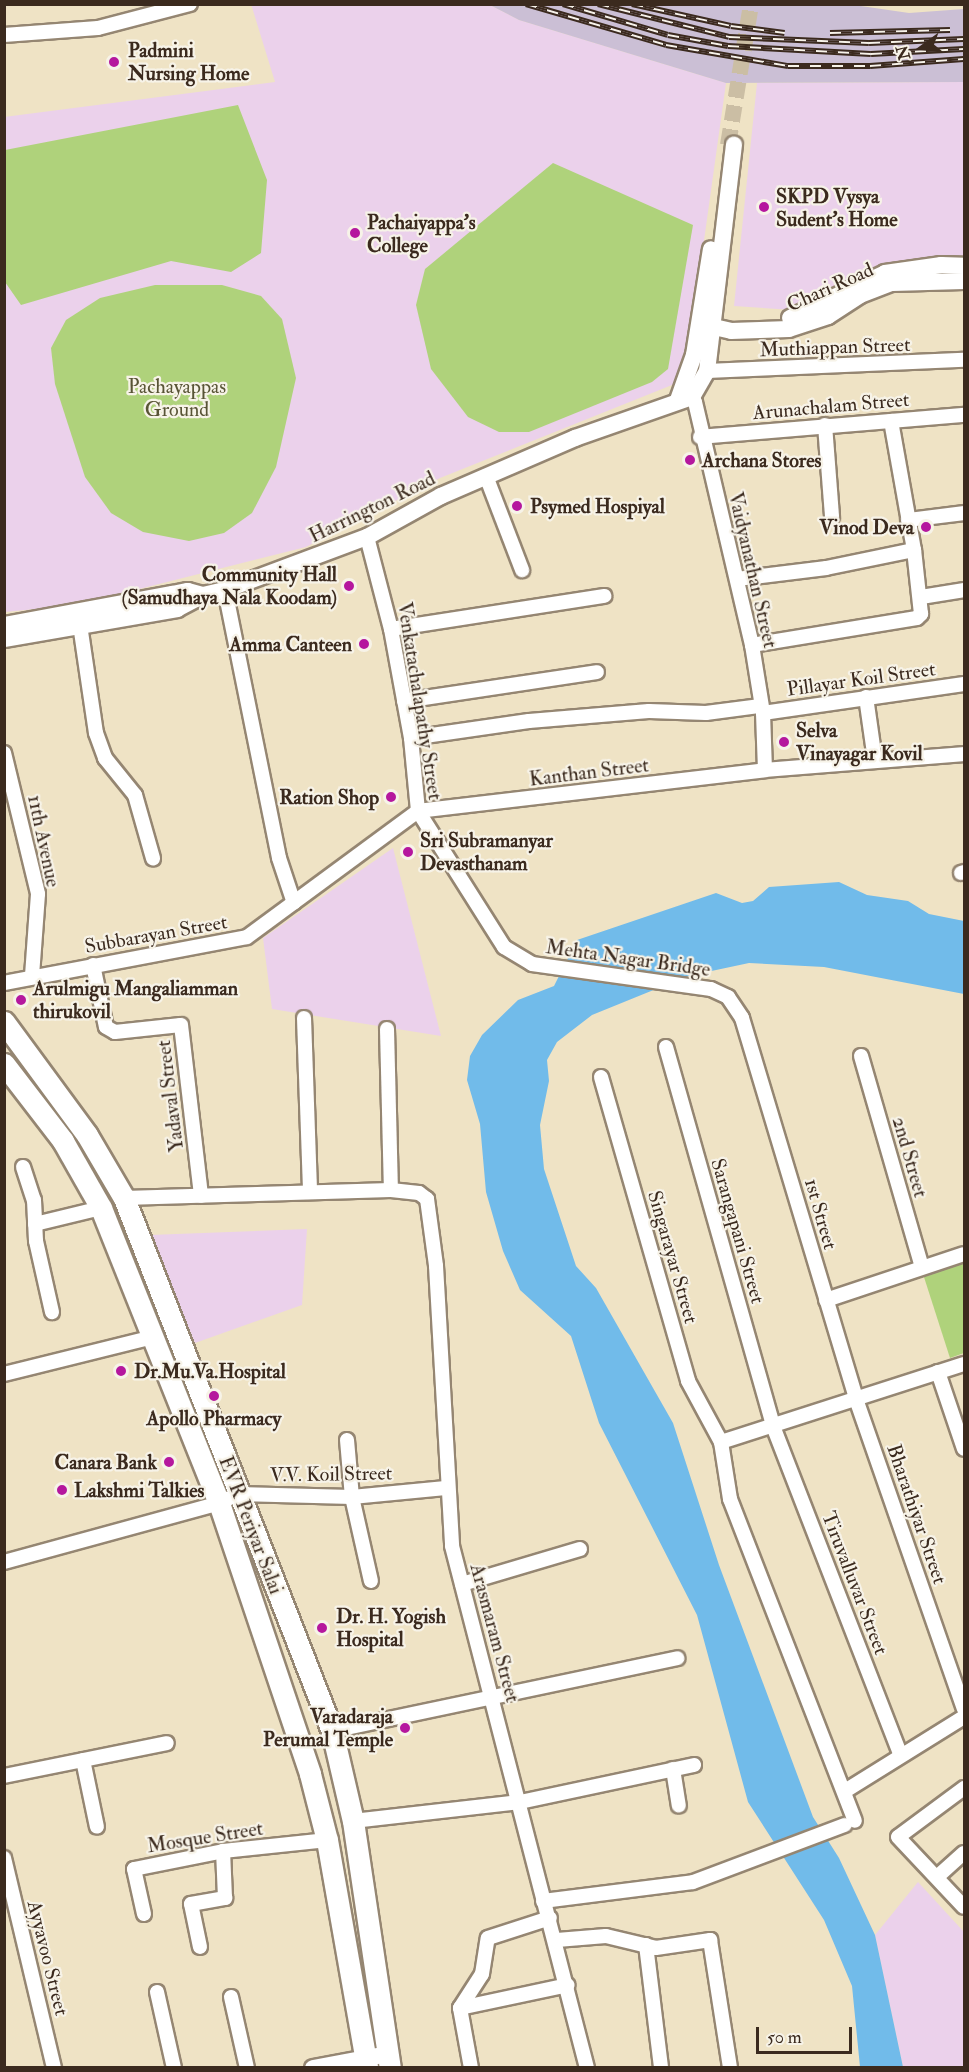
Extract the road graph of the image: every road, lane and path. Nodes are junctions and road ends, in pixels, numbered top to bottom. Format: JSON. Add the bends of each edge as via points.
{"nodes":[{"id":1,"x":190,"y":4,"type":"edge"},
{"id":2,"x":4,"y":35,"type":"edge"},
{"id":3,"x":964,"y":266,"type":"edge"},
{"id":4,"x":964,"y":281,"type":"edge"},
{"id":5,"x":714,"y":323,"type":"junction"},
{"id":6,"x":964,"y":360,"type":"edge"},
{"id":7,"x":707,"y":372,"type":"junction"},
{"id":8,"x":684,"y":394,"type":"junction"},
{"id":9,"x":964,"y":415,"type":"edge"},
{"id":10,"x":891,"y":421,"type":"junction"},
{"id":11,"x":825,"y":425,"type":"junction"},
{"id":12,"x":700,"y":437,"type":"junction"},
{"id":13,"x":486,"y":476,"type":"junction"},
{"id":14,"x":964,"y":513,"type":"edge"},
{"id":15,"x":832,"y":517,"type":"dead end"},
{"id":16,"x":908,"y":520,"type":"junction"},
{"id":17,"x":368,"y":537,"type":"junction"},
{"id":18,"x":915,"y":550,"type":"junction"},
{"id":19,"x":522,"y":570,"type":"dead end"},
{"id":20,"x":737,"y":579,"type":"junction"},
{"id":21,"x":225,"y":590,"type":"junction"},
{"id":22,"x":964,"y":590,"type":"edge"},
{"id":23,"x":604,"y":596,"type":"dead end"},
{"id":24,"x":921,"y":597,"type":"junction"},
{"id":25,"x":79,"y":620,"type":"junction"},
{"id":26,"x":4,"y":625,"type":"edge"},
{"id":27,"x":391,"y":629,"type":"junction"},
{"id":28,"x":4,"y":639,"type":"edge"},
{"id":29,"x":752,"y":645,"type":"junction"},
{"id":30,"x":597,"y":672,"type":"dead end"},
{"id":31,"x":964,"y":684,"type":"edge"},
{"id":32,"x":866,"y":697,"type":"junction"},
{"id":33,"x":404,"y":701,"type":"junction"},
{"id":34,"x":761,"y":709,"type":"junction"},
{"id":35,"x":411,"y":738,"type":"junction"},
{"id":36,"x":4,"y":753,"type":"edge"},
{"id":37,"x":964,"y":754,"type":"edge"},
{"id":38,"x":875,"y":760,"type":"junction"},
{"id":39,"x":765,"y":770,"type":"junction"},
{"id":40,"x":418,"y":812,"type":"junction"},
{"id":41,"x":153,"y":858,"type":"dead end"},
{"id":42,"x":294,"y":903,"type":"junction"},
{"id":43,"x":510,"y":953,"type":"joint"},
{"id":44,"x":93,"y":965,"type":"junction"},
{"id":45,"x":32,"y":975,"type":"junction"},
{"id":46,"x":4,"y":983,"type":"edge"},
{"id":47,"x":304,"y":1018,"type":"dead end"},
{"id":48,"x":4,"y":1022,"type":"edge"},
{"id":49,"x":387,"y":1029,"type":"dead end"},
{"id":50,"x":748,"y":1035,"type":"joint"},
{"id":51,"x":666,"y":1047,"type":"dead end"},
{"id":52,"x":861,"y":1056,"type":"dead end"},
{"id":53,"x":4,"y":1064,"type":"edge"},
{"id":54,"x":601,"y":1077,"type":"dead end"},
{"id":55,"x":23,"y":1167,"type":"dead end"},
{"id":56,"x":391,"y":1190,"type":"junction"},
{"id":57,"x":310,"y":1192,"type":"junction"},
{"id":58,"x":201,"y":1196,"type":"junction"},
{"id":59,"x":124,"y":1198,"type":"junction"},
{"id":60,"x":101,"y":1208,"type":"junction"},
{"id":61,"x":35,"y":1224,"type":"junction"},
{"id":62,"x":964,"y":1254,"type":"edge"},
{"id":63,"x":921,"y":1268,"type":"junction"},
{"id":64,"x":826,"y":1300,"type":"junction"},
{"id":65,"x":52,"y":1312,"type":"dead end"},
{"id":66,"x":154,"y":1337,"type":"junction"},
{"id":67,"x":964,"y":1364,"type":"edge"},
{"id":68,"x":6,"y":1369,"type":"edge"},
{"id":69,"x":938,"y":1372,"type":"junction"},
{"id":70,"x":856,"y":1399,"type":"junction"},
{"id":71,"x":773,"y":1426,"type":"junction"},
{"id":72,"x":346,"y":1440,"type":"dead end"},
{"id":73,"x":721,"y":1442,"type":"junction"},
{"id":74,"x":964,"y":1449,"type":"edge"},
{"id":75,"x":446,"y":1488,"type":"junction"},
{"id":76,"x":352,"y":1497,"type":"junction"},
{"id":77,"x":228,"y":1499,"type":"junction"},
{"id":78,"x":580,"y":1549,"type":"dead end"},
{"id":79,"x":4,"y":1562,"type":"edge"},
{"id":80,"x":371,"y":1581,"type":"dead end"},
{"id":81,"x":462,"y":1584,"type":"junction"},
{"id":82,"x":677,"y":1658,"type":"dead end"},
{"id":83,"x":492,"y":1697,"type":"junction"},
{"id":84,"x":964,"y":1709,"type":"edge"},
{"id":85,"x":964,"y":1717,"type":"edge"},
{"id":86,"x":332,"y":1731,"type":"junction"},
{"id":87,"x":167,"y":1743,"type":"dead end"},
{"id":88,"x":900,"y":1754,"type":"junction"},
{"id":89,"x":83,"y":1760,"type":"junction"},
{"id":90,"x":694,"y":1765,"type":"dead end"},
{"id":91,"x":673,"y":1769,"type":"junction"},
{"id":92,"x":4,"y":1776,"type":"edge"},
{"id":93,"x":964,"y":1788,"type":"edge"},
{"id":94,"x":845,"y":1791,"type":"junction"},
{"id":95,"x":520,"y":1802,"type":"junction"},
{"id":96,"x":679,"y":1806,"type":"dead end"},
{"id":97,"x":353,"y":1821,"type":"junction"},
{"id":98,"x":97,"y":1827,"type":"dead end"},
{"id":99,"x":327,"y":1840,"type":"junction"},
{"id":100,"x":223,"y":1851,"type":"junction"},
{"id":101,"x":964,"y":1853,"type":"edge"},
{"id":102,"x":4,"y":1858,"type":"edge"},
{"id":103,"x":937,"y":1877,"type":"junction"},
{"id":104,"x":962,"y":1898,"type":"edge"},
{"id":105,"x":543,"y":1900,"type":"junction"},
{"id":106,"x":144,"y":1914,"type":"dead end"},
{"id":107,"x":550,"y":1918,"type":"junction"},
{"id":108,"x":557,"y":1940,"type":"junction"},
{"id":109,"x":646,"y":1946,"type":"junction"},
{"id":110,"x":200,"y":1947,"type":"dead end"},
{"id":111,"x":568,"y":1985,"type":"junction"},
{"id":112,"x":157,"y":1992,"type":"dead end"},
{"id":113,"x":231,"y":1997,"type":"dead end"},
{"id":114,"x":460,"y":2008,"type":"junction"},
{"id":115,"x":389,"y":2061,"type":"edge"},
{"id":116,"x":367,"y":2063,"type":"edge"},
{"id":117,"x":54,"y":2067,"type":"edge"},
{"id":118,"x":174,"y":2067,"type":"edge"},
{"id":119,"x":247,"y":2067,"type":"edge"},
{"id":120,"x":313,"y":2067,"type":"edge"},
{"id":121,"x":471,"y":2067,"type":"edge"},
{"id":122,"x":587,"y":2067,"type":"edge"},
{"id":123,"x":661,"y":2067,"type":"edge"},
{"id":124,"x":730,"y":2067,"type":"edge"}],
"edges":[{"from":1,"to":2,"type":"street","via":[[98,28]]},
{"from":3,"to":5,"type":"street","name":"Chari Road","via":[[940,265],[885,273],[801,316]]},
{"from":4,"to":5,"type":"street","name":"Chari Road","via":[[892,283],[860,296],[828,316],[789,329],[731,331]]},
{"from":5,"to":7,"type":"street"},
{"from":5,"to":8,"type":"street","via":[[731,145]]},
{"from":6,"to":7,"type":"street","name":"Muthiappan Street"},
{"from":7,"to":8,"type":"street"},
{"from":8,"to":12,"type":"street","name":"Vaidyanathan Street"},
{"from":8,"to":13,"type":"street","name":"Harrington Road"},
{"from":9,"to":10,"type":"street","name":"Arunachalam Street"},
{"from":10,"to":11,"type":"street","name":"Arunachalam Street"},
{"from":10,"to":16,"type":"street"},
{"from":11,"to":12,"type":"street","name":"Arunachalam Street"},
{"from":11,"to":15,"type":"street"},
{"from":12,"to":20,"type":"street","name":"Vaidyanathan Street"},
{"from":13,"to":17,"type":"street","name":"Harrington Road"},
{"from":13,"to":19,"type":"street"},
{"from":14,"to":16,"type":"street"},
{"from":16,"to":18,"type":"street"},
{"from":17,"to":21,"type":"street","name":"Harrington Road"},
{"from":17,"to":27,"type":"street","name":"Venkatachalapathy Street"},
{"from":18,"to":20,"type":"street","via":[[826,568]]},
{"from":18,"to":24,"type":"street"},
{"from":20,"to":29,"type":"street","name":"Vaidyanathan Street"},
{"from":21,"to":25,"type":"street","name":"Harrington Road","via":[[203,595],[188,591]]},
{"from":21,"to":42,"type":"street","via":[[279,858]]},
{"from":22,"to":24,"type":"street"},
{"from":23,"to":27,"type":"street"},
{"from":24,"to":29,"type":"street","via":[[921,614],[917,618]]},
{"from":25,"to":26,"type":"street","name":"Harrington Road"},
{"from":25,"to":28,"type":"street"},
{"from":25,"to":41,"type":"street","via":[[96,734],[105,758],[135,795]]},
{"from":27,"to":33,"type":"street","name":"Venkatachalapathy Street"},
{"from":29,"to":34,"type":"street","name":"Vaidyanathan Street"},
{"from":30,"to":33,"type":"street"},
{"from":31,"to":32,"type":"street","name":"Pillayar Koil Street"},
{"from":32,"to":34,"type":"street","name":"Pillayar Koil Street"},
{"from":32,"to":38,"type":"street"},
{"from":33,"to":35,"type":"street","name":"Venkatachalapathy Street"},
{"from":34,"to":35,"type":"street","name":"Pillayar Koil Street","via":[[706,713],[649,711],[529,721]]},
{"from":34,"to":39,"type":"street","name":"Vaidyanathan Street"},
{"from":35,"to":40,"type":"street","name":"Venkatachalapathy Street"},
{"from":36,"to":45,"type":"street","name":"11th Avenue","via":[[38,894]]},
{"from":37,"to":38,"type":"street","name":"Kanthan Street"},
{"from":38,"to":39,"type":"street","name":"Kanthan Street"},
{"from":39,"to":40,"type":"street","name":"Kanthan Street"},
{"from":40,"to":42,"type":"street","name":"Subbarayan Street"},
{"from":40,"to":43,"type":"street","name":"Venkatachalapathy Street"},
{"from":42,"to":44,"type":"street","name":"Subbarayan Street","via":[[247,937]]},
{"from":43,"to":50,"type":"street","name":"Mehta Nagar Bridge","via":[[537,965],[711,988],[732,1002]]},
{"from":44,"to":45,"type":"street","name":"Subbarayan Street"},
{"from":44,"to":58,"type":"street","name":"Yadaval Street","via":[[106,1027],[115,1032],[181,1025]]},
{"from":45,"to":46,"type":"street","name":"Subbarayan Street"},
{"from":47,"to":57,"type":"street"},
{"from":48,"to":59,"type":"main road","name":"EVR Periyar Salai","via":[[87,1135]]},
{"from":49,"to":56,"type":"street"},
{"from":50,"to":64,"type":"street","name":"1st Street"},
{"from":51,"to":71,"type":"street","name":"Sarangapani Street"},
{"from":52,"to":63,"type":"street","name":"2nd Street"},
{"from":53,"to":60,"type":"main road","name":"EVR Periyar Salai","via":[[63,1141]]},
{"from":54,"to":73,"type":"street","name":"Singarayar Street","via":[[688,1381]]},
{"from":55,"to":61,"type":"street","via":[[34,1200]]},
{"from":56,"to":57,"type":"street"},
{"from":56,"to":75,"type":"street","name":"Arasmaram Street","via":[[419,1193],[427,1199],[436,1266]]},
{"from":57,"to":58,"type":"street"},
{"from":58,"to":59,"type":"street"},
{"from":59,"to":77,"type":"main road","name":"EVR Periyar Salai","via":[[178,1330]]},
{"from":60,"to":61,"type":"street"},
{"from":60,"to":66,"type":"main road","name":"EVR Periyar Salai"},
{"from":61,"to":65,"type":"street"},
{"from":62,"to":63,"type":"street"},
{"from":63,"to":64,"type":"street"},
{"from":64,"to":70,"type":"street","name":"1st Street"},
{"from":66,"to":68,"type":"street"},
{"from":66,"to":77,"type":"main road","name":"EVR Periyar Salai"},
{"from":67,"to":69,"type":"street"},
{"from":69,"to":70,"type":"street"},
{"from":69,"to":74,"type":"street"},
{"from":70,"to":71,"type":"street"},
{"from":70,"to":84,"type":"street","name":"Bharathiyar Street"},
{"from":71,"to":73,"type":"street"},
{"from":71,"to":88,"type":"street","name":"Tiruvalluvar Street"},
{"from":72,"to":76,"type":"street"},
{"from":73,"to":94,"type":"street","name":"Singarayar Street","via":[[730,1499]]},
{"from":75,"to":76,"type":"street","name":"V.V. Koil Street"},
{"from":75,"to":81,"type":"street","name":"Arasmaram Street","via":[[452,1546]]},
{"from":76,"to":77,"type":"street","name":"V.V. Koil Street"},
{"from":76,"to":80,"type":"street"},
{"from":77,"to":79,"type":"street","name":"V.V. Koil Street"},
{"from":77,"to":86,"type":"main road","name":"EVR Periyar Salai"},
{"from":77,"to":99,"type":"main road","name":"EVR Periyar Salai"},
{"from":78,"to":81,"type":"street"},
{"from":81,"to":83,"type":"street","name":"Arasmaram Street"},
{"from":82,"to":83,"type":"street"},
{"from":83,"to":86,"type":"street"},
{"from":83,"to":95,"type":"street","name":"Arasmaram Street"},
{"from":85,"to":88,"type":"street"},
{"from":86,"to":97,"type":"main road","name":"EVR Periyar Salai"},
{"from":87,"to":89,"type":"street"},
{"from":88,"to":94,"type":"street"},
{"from":89,"to":92,"type":"street"},
{"from":89,"to":98,"type":"street"},
{"from":90,"to":91,"type":"street"},
{"from":91,"to":95,"type":"street"},
{"from":91,"to":96,"type":"street"},
{"from":93,"to":103,"type":"street","via":[[898,1837]]},
{"from":94,"to":105,"type":"street","name":"Singarayar Street","via":[[850,1823],[731,1869],[693,1882]]},
{"from":95,"to":97,"type":"street"},
{"from":95,"to":105,"type":"street","name":"Arasmaram Street"},
{"from":97,"to":115,"type":"main road","name":"EVR Periyar Salai"},
{"from":99,"to":100,"type":"street","name":"Mosque Street"},
{"from":99,"to":116,"type":"main road","name":"EVR Periyar Salai"},
{"from":100,"to":106,"type":"street","name":"Mosque Street","via":[[134,1869]]},
{"from":100,"to":110,"type":"street","via":[[225,1898],[191,1904]]},
{"from":101,"to":103,"type":"street"},
{"from":102,"to":117,"type":"street","name":"Ayyavoo Street"},
{"from":103,"to":104,"type":"street"},
{"from":105,"to":107,"type":"street","name":"Arasmaram Street"},
{"from":107,"to":108,"type":"street","name":"Arasmaram Street"},
{"from":107,"to":114,"type":"street","via":[[488,1938],[482,1974]]},
{"from":108,"to":109,"type":"street","via":[[606,1936]]},
{"from":108,"to":111,"type":"street","name":"Arasmaram Street"},
{"from":109,"to":123,"type":"street"},
{"from":109,"to":124,"type":"street","via":[[710,1940]]},
{"from":111,"to":114,"type":"street"},
{"from":111,"to":122,"type":"street","name":"Arasmaram Street"},
{"from":112,"to":118,"type":"street"},
{"from":113,"to":119,"type":"street"},
{"from":114,"to":121,"type":"street"},
{"from":115,"to":116,"type":"street"},
{"from":116,"to":120,"type":"street"}]}
